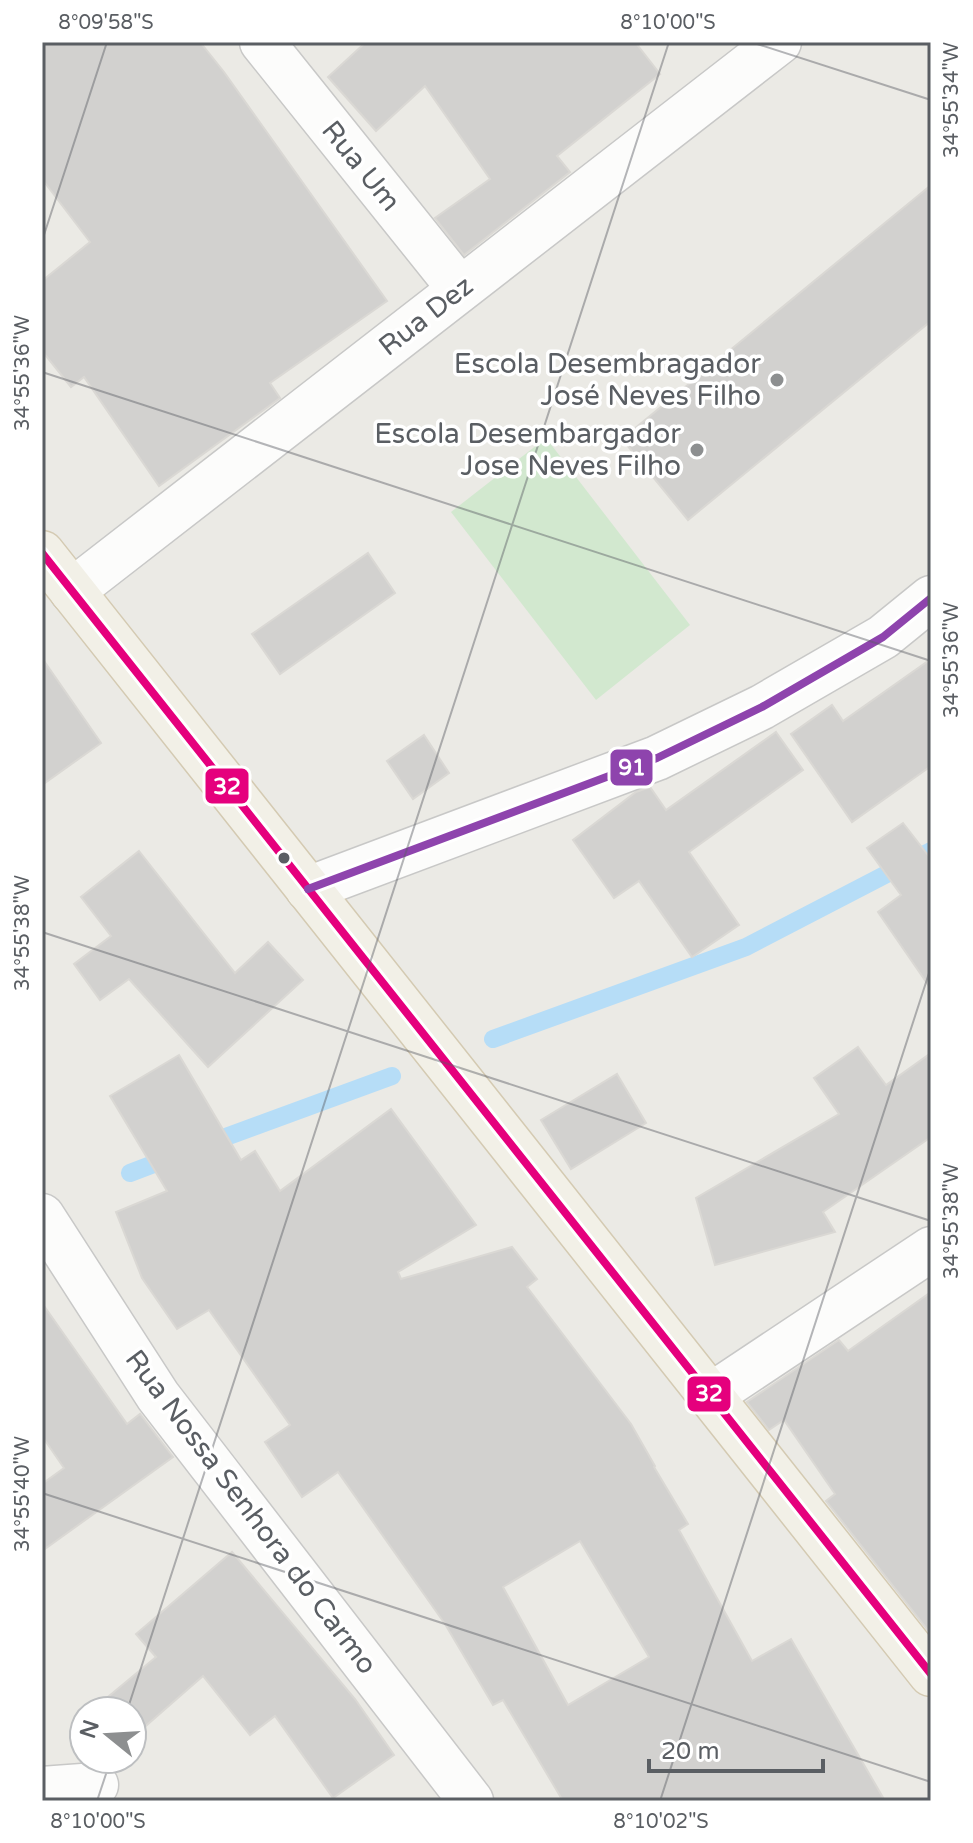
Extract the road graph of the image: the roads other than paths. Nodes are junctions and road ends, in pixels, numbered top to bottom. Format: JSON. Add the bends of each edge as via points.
{"nodes":[{"id":1,"x":262,"y":42,"type":"edge"},
{"id":2,"x":779,"y":42,"type":"edge"},
{"id":3,"x":460,"y":289,"type":"junction"},
{"id":4,"x":42,"y":553,"type":"edge"},
{"id":5,"x":72,"y":591,"type":"junction"},
{"id":6,"x":931,"y":598,"type":"edge"},
{"id":7,"x":308,"y":889,"type":"junction"},
{"id":8,"x":42,"y":1216,"type":"edge"},
{"id":9,"x":931,"y":1249,"type":"edge"},
{"id":10,"x":710,"y":1396,"type":"junction"},
{"id":11,"x":931,"y":1674,"type":"edge"},
{"id":12,"x":96,"y":1785,"type":"dead end"},
{"id":13,"x":42,"y":1789,"type":"edge"},
{"id":14,"x":471,"y":1801,"type":"edge"}],
"edges":[{"from":1,"to":3,"type":"street","name":"Rua Um"},
{"from":2,"to":3,"type":"street","name":"Rua Dez"},
{"from":3,"to":5,"type":"street","name":"Rua Dez"},
{"from":4,"to":5,"type":"main road"},
{"from":5,"to":7,"type":"main road"},
{"from":6,"to":7,"type":"street","via":[[883,637],[776,699],[657,758]]},
{"from":7,"to":10,"type":"main road"},
{"from":8,"to":14,"type":"street","name":"Rua Nossa Senhora do Carmo","via":[[158,1396]]},
{"from":9,"to":10,"type":"street"},
{"from":10,"to":11,"type":"main road"},
{"from":12,"to":13,"type":"street"}]}
